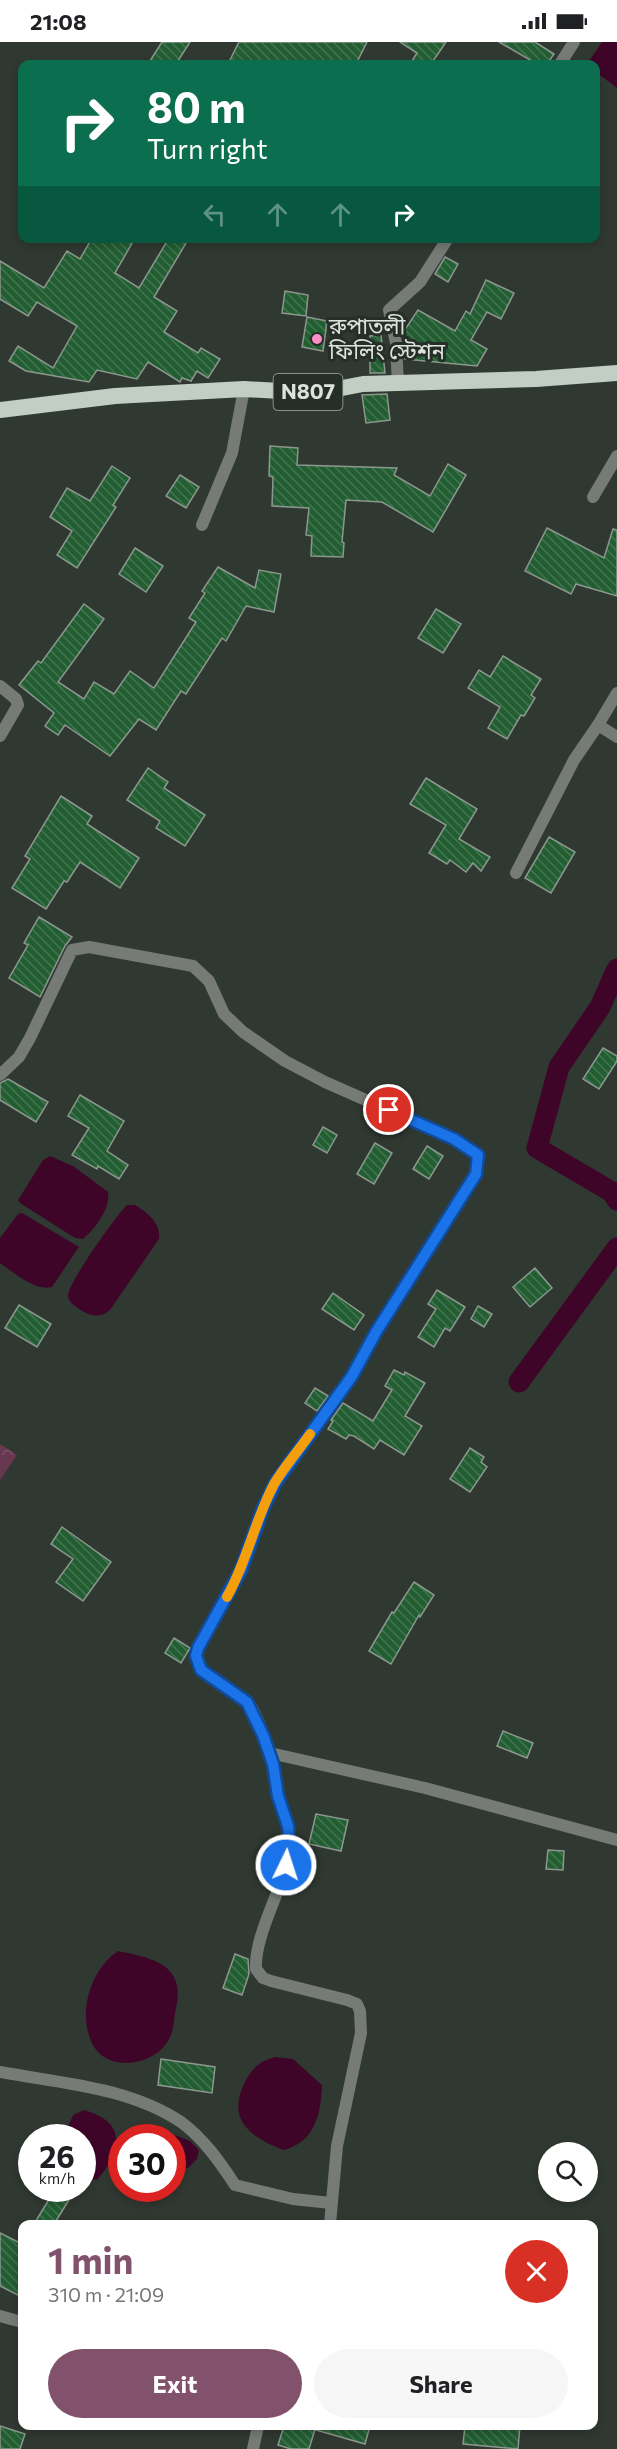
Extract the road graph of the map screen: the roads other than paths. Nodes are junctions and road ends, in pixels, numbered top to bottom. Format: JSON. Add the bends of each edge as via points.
{"nodes":[{"id":1,"x":574,"y":42,"type":"edge"},
{"id":2,"x":563,"y":60,"type":"edge"},
{"id":3,"x":445,"y":243,"type":"edge"},
{"id":4,"x":617,"y":373,"type":"edge"},
{"id":5,"x":398,"y":385,"type":"junction"},
{"id":6,"x":244,"y":389,"type":"junction"},
{"id":7,"x":0,"y":410,"type":"edge"},
{"id":8,"x":617,"y":456,"type":"edge"},
{"id":9,"x":593,"y":497,"type":"dead end"},
{"id":10,"x":202,"y":525,"type":"dead end"},
{"id":11,"x":0,"y":686,"type":"edge"},
{"id":12,"x":617,"y":693,"type":"edge"},
{"id":13,"x":598,"y":725,"type":"junction"},
{"id":14,"x":0,"y":736,"type":"edge"},
{"id":15,"x":617,"y":737,"type":"edge"},
{"id":16,"x":516,"y":873,"type":"dead end"},
{"id":17,"x":0,"y":1075,"type":"edge"},
{"id":18,"x":270,"y":1753,"type":"junction"},
{"id":19,"x":617,"y":1840,"type":"edge"},
{"id":20,"x":0,"y":2072,"type":"edge"},
{"id":21,"x":331,"y":2203,"type":"junction"},
{"id":22,"x":330,"y":2220,"type":"edge"},
{"id":23,"x":0,"y":2316,"type":"edge"},
{"id":24,"x":18,"y":2321,"type":"edge"},
{"id":25,"x":255,"y":2430,"type":"edge"},
{"id":26,"x":253,"y":2449,"type":"edge"}],
"edges":[{"from":1,"to":2,"type":"street"},
{"from":3,"to":5,"type":"street","via":[[420,282],[388,310],[396,343]]},
{"from":4,"to":5,"type":"highway","number":"N807"},
{"from":5,"to":6,"type":"highway","number":"N807","via":[[363,384],[316,393]]},
{"from":6,"to":7,"type":"highway","number":"N807","via":[[115,396]]},
{"from":6,"to":10,"type":"street","via":[[232,453]]},
{"from":8,"to":9,"type":"street"},
{"from":11,"to":14,"type":"street","via":[[18,705]]},
{"from":12,"to":13,"type":"street"},
{"from":13,"to":15,"type":"street"},
{"from":13,"to":16,"type":"street","via":[[574,760]]},
{"from":17,"to":18,"type":"street","via":[[19,1057],[30,1038],[72,950],[89,947],[193,966],[208,981],[224,1014],[285,1061],[454,1139],[478,1155],[476,1174],[352,1376],[276,1482],[241,1570],[198,1648],[196,1656],[201,1670],[250,1706]]},
{"from":18,"to":19,"type":"street","via":[[425,1788]]},
{"from":18,"to":21,"type":"street","via":[[288,1826],[290,1852],[256,1969],[271,1981],[357,2004],[360,2011],[361,2032],[337,2146]]},
{"from":20,"to":21,"type":"street","via":[[140,2100],[183,2124],[211,2151],[235,2185]]},
{"from":21,"to":22,"type":"street"},
{"from":23,"to":24,"type":"street"},
{"from":25,"to":26,"type":"street"}]}
